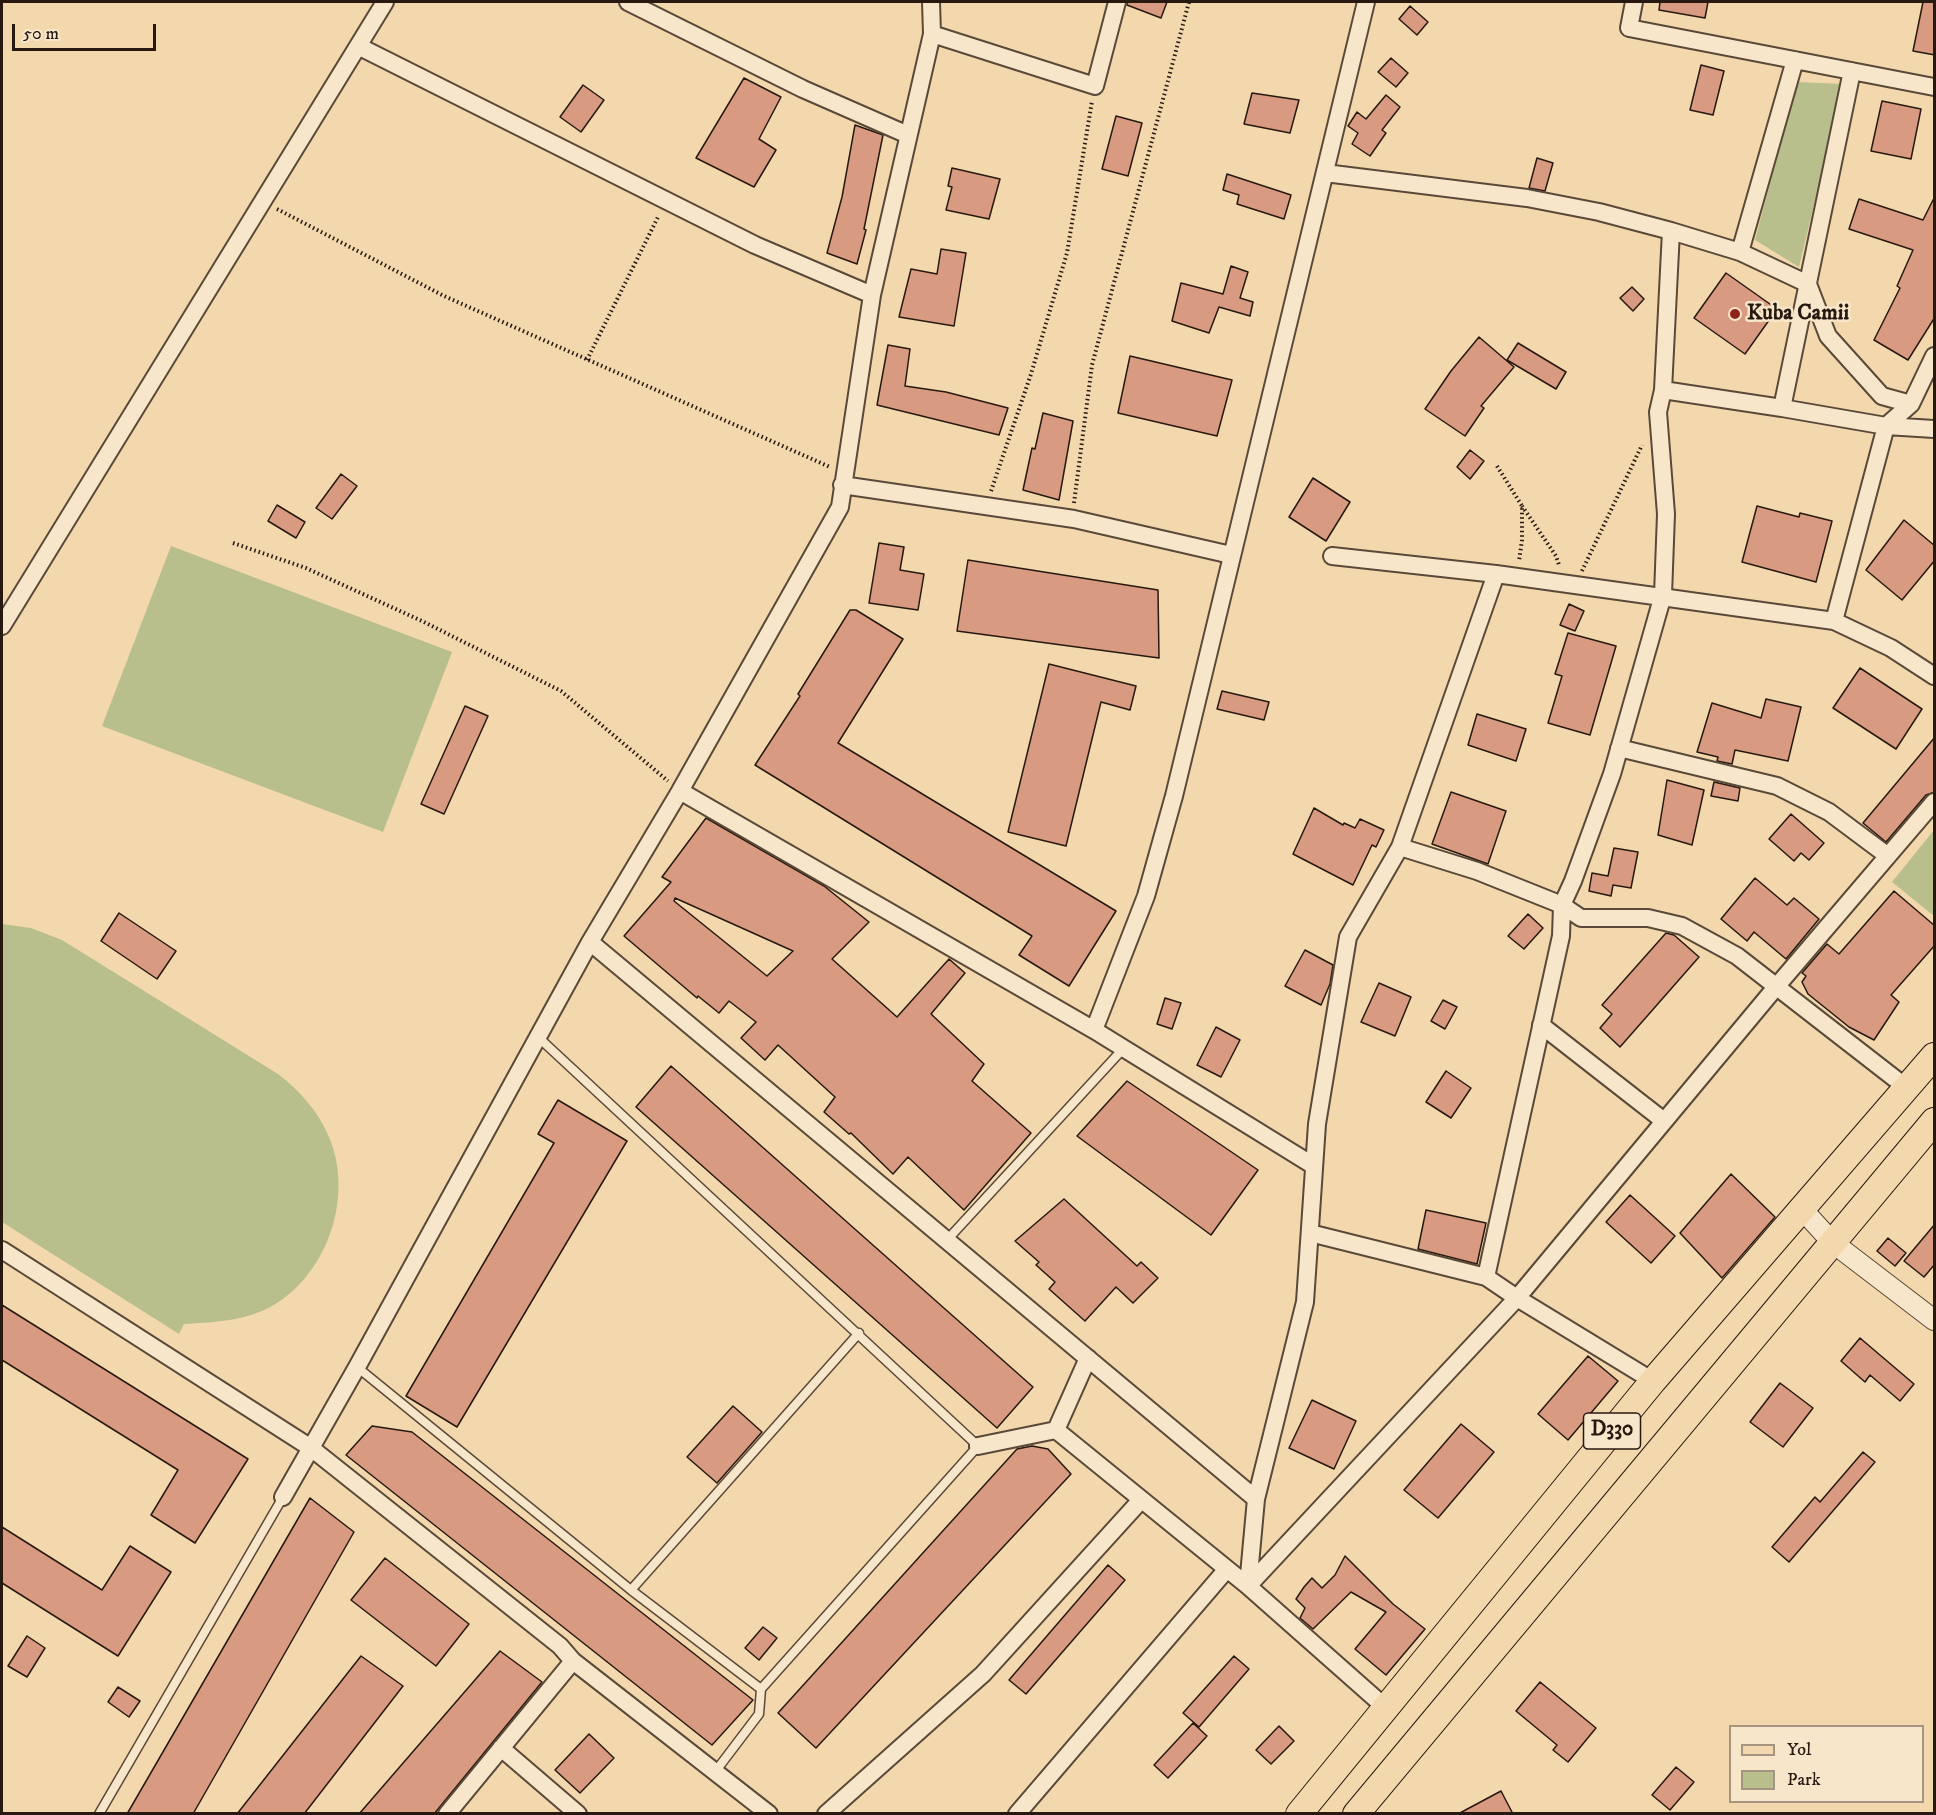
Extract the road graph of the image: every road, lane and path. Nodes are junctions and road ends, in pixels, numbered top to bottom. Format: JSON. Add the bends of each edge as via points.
{"nodes":[{"id":1,"x":386,"y":2,"type":"edge"},
{"id":2,"x":628,"y":2,"type":"edge"},
{"id":3,"x":932,"y":2,"type":"edge"},
{"id":4,"x":1117,"y":2,"type":"edge"},
{"id":5,"x":1189,"y":2,"type":"edge"},
{"id":6,"x":1365,"y":2,"type":"edge"},
{"id":7,"x":1634,"y":2,"type":"edge"},
{"id":8,"x":932,"y":34,"type":"junction"},
{"id":9,"x":358,"y":46,"type":"junction"},
{"id":10,"x":1795,"y":60,"type":"junction"},
{"id":11,"x":1852,"y":71,"type":"junction"},
{"id":12,"x":1095,"y":86,"type":"junction"},
{"id":13,"x":1935,"y":87,"type":"edge"},
{"id":14,"x":908,"y":135,"type":"junction"},
{"id":15,"x":1325,"y":173,"type":"junction"},
{"id":16,"x":666,"y":201,"type":"junction"},
{"id":17,"x":262,"y":202,"type":"junction"},
{"id":18,"x":1671,"y":231,"type":"junction"},
{"id":19,"x":1740,"y":252,"type":"junction"},
{"id":20,"x":1808,"y":284,"type":"junction"},
{"id":21,"x":872,"y":295,"type":"junction"},
{"id":22,"x":1935,"y":356,"type":"edge"},
{"id":23,"x":587,"y":360,"type":"junction"},
{"id":24,"x":1663,"y":390,"type":"junction"},
{"id":25,"x":1911,"y":404,"type":"junction"},
{"id":26,"x":1782,"y":408,"type":"junction"},
{"id":27,"x":1886,"y":426,"type":"junction"},
{"id":28,"x":1935,"y":429,"type":"edge"},
{"id":29,"x":1643,"y":444,"type":"dead end"},
{"id":30,"x":1497,"y":466,"type":"dead end"},
{"id":31,"x":843,"y":479,"type":"junction"},
{"id":32,"x":986,"y":505,"type":"junction"},
{"id":33,"x":1522,"y":506,"type":"junction"},
{"id":34,"x":1074,"y":519,"type":"junction"},
{"id":35,"x":233,"y":543,"type":"dead end"},
{"id":36,"x":1231,"y":555,"type":"junction"},
{"id":37,"x":1332,"y":556,"type":"dead end"},
{"id":38,"x":1556,"y":556,"type":"dead end"},
{"id":39,"x":1496,"y":573,"type":"junction"},
{"id":40,"x":1516,"y":576,"type":"junction"},
{"id":41,"x":1576,"y":584,"type":"junction"},
{"id":42,"x":1663,"y":596,"type":"junction"},
{"id":43,"x":1834,"y":621,"type":"junction"},
{"id":44,"x":2,"y":626,"type":"edge"},
{"id":45,"x":1935,"y":676,"type":"edge"},
{"id":46,"x":1619,"y":748,"type":"junction"},
{"id":47,"x":680,"y":791,"type":"junction"},
{"id":48,"x":1935,"y":802,"type":"edge"},
{"id":49,"x":1400,"y":847,"type":"junction"},
{"id":50,"x":1888,"y":856,"type":"junction"},
{"id":51,"x":1562,"y":905,"type":"junction"},
{"id":52,"x":590,"y":942,"type":"junction"},
{"id":53,"x":1776,"y":987,"type":"junction"},
{"id":54,"x":1542,"y":1025,"type":"junction"},
{"id":55,"x":1094,"y":1030,"type":"junction"},
{"id":56,"x":538,"y":1036,"type":"junction"},
{"id":57,"x":1124,"y":1048,"type":"junction"},
{"id":58,"x":1935,"y":1056,"type":"edge"},
{"id":59,"x":1907,"y":1088,"type":"junction"},
{"id":60,"x":1664,"y":1121,"type":"junction"},
{"id":61,"x":1935,"y":1121,"type":"edge"},
{"id":62,"x":1314,"y":1166,"type":"junction"},
{"id":63,"x":1801,"y":1208,"type":"junction"},
{"id":64,"x":1310,"y":1233,"type":"junction"},
{"id":65,"x":947,"y":1240,"type":"junction"},
{"id":66,"x":1832,"y":1242,"type":"junction"},
{"id":67,"x":2,"y":1250,"type":"edge"},
{"id":68,"x":1486,"y":1277,"type":"junction"},
{"id":69,"x":1517,"y":1298,"type":"junction"},
{"id":70,"x":1935,"y":1320,"type":"edge"},
{"id":71,"x":859,"y":1333,"type":"junction"},
{"id":72,"x":1088,"y":1358,"type":"junction"},
{"id":73,"x":357,"y":1367,"type":"junction"},
{"id":74,"x":1653,"y":1381,"type":"junction"},
{"id":75,"x":1056,"y":1430,"type":"junction"},
{"id":76,"x":978,"y":1446,"type":"junction"},
{"id":77,"x":311,"y":1448,"type":"junction"},
{"id":78,"x":283,"y":1497,"type":"joint"},
{"id":79,"x":1256,"y":1499,"type":"junction"},
{"id":80,"x":1141,"y":1500,"type":"junction"},
{"id":81,"x":1227,"y":1569,"type":"junction"},
{"id":82,"x":1248,"y":1586,"type":"junction"},
{"id":83,"x":631,"y":1590,"type":"junction"},
{"id":84,"x":573,"y":1661,"type":"junction"},
{"id":85,"x":761,"y":1689,"type":"junction"},
{"id":86,"x":1386,"y":1708,"type":"junction"},
{"id":87,"x":501,"y":1748,"type":"junction"},
{"id":88,"x":715,"y":1772,"type":"junction"},
{"id":89,"x":1024,"y":1811,"type":"edge"},
{"id":90,"x":99,"y":1814,"type":"edge"},
{"id":91,"x":447,"y":1814,"type":"edge"},
{"id":92,"x":578,"y":1814,"type":"edge"},
{"id":93,"x":769,"y":1814,"type":"edge"},
{"id":94,"x":826,"y":1814,"type":"edge"},
{"id":95,"x":1299,"y":1814,"type":"edge"},
{"id":96,"x":1356,"y":1814,"type":"edge"}],
"edges":[{"from":1,"to":9,"type":"street"},
{"from":2,"to":14,"type":"street","via":[[803,89]]},
{"from":3,"to":8,"type":"street"},
{"from":4,"to":12,"type":"street"},
{"from":5,"to":34,"type":"path","via":[[1092,365]]},
{"from":6,"to":15,"type":"street"},
{"from":7,"to":10,"type":"street","via":[[1629,28]]},
{"from":8,"to":12,"type":"street"},
{"from":8,"to":14,"type":"street"},
{"from":9,"to":16,"type":"street"},
{"from":9,"to":17,"type":"street"},
{"from":10,"to":11,"type":"street"},
{"from":10,"to":19,"type":"street"},
{"from":11,"to":13,"type":"street"},
{"from":11,"to":20,"type":"street"},
{"from":12,"to":32,"type":"path","via":[[1067,253]]},
{"from":14,"to":21,"type":"street"},
{"from":15,"to":18,"type":"street","via":[[1527,198]]},
{"from":15,"to":36,"type":"street"},
{"from":16,"to":21,"type":"street","via":[[755,245]]},
{"from":16,"to":23,"type":"path"},
{"from":17,"to":23,"type":"path","via":[[444,296]]},
{"from":17,"to":44,"type":"street"},
{"from":18,"to":19,"type":"street"},
{"from":18,"to":24,"type":"street"},
{"from":19,"to":20,"type":"street"},
{"from":20,"to":25,"type":"street","via":[[1828,336],[1882,396]]},
{"from":20,"to":26,"type":"street"},
{"from":21,"to":31,"type":"street"},
{"from":22,"to":25,"type":"street"},
{"from":23,"to":31,"type":"path"},
{"from":24,"to":26,"type":"street"},
{"from":24,"to":42,"type":"street","via":[[1658,411],[1666,514]]},
{"from":25,"to":27,"type":"street"},
{"from":26,"to":27,"type":"street"},
{"from":27,"to":28,"type":"street"},
{"from":27,"to":43,"type":"street"},
{"from":29,"to":41,"type":"path"},
{"from":30,"to":33,"type":"path"},
{"from":31,"to":32,"type":"street"},
{"from":31,"to":47,"type":"street","via":[[840,507]]},
{"from":32,"to":34,"type":"street"},
{"from":33,"to":38,"type":"path"},
{"from":33,"to":40,"type":"path"},
{"from":34,"to":36,"type":"street"},
{"from":35,"to":47,"type":"path","via":[[306,568],[561,691]]},
{"from":36,"to":55,"type":"street","via":[[1146,896]]},
{"from":37,"to":39,"type":"street"},
{"from":39,"to":40,"type":"street"},
{"from":39,"to":49,"type":"street"},
{"from":40,"to":41,"type":"street"},
{"from":41,"to":42,"type":"street"},
{"from":42,"to":43,"type":"street"},
{"from":42,"to":46,"type":"street"},
{"from":43,"to":45,"type":"street","via":[[1890,648]]},
{"from":46,"to":50,"type":"street","via":[[1777,786],[1829,812]]},
{"from":46,"to":51,"type":"street","via":[[1574,881]]},
{"from":47,"to":52,"type":"street"},
{"from":47,"to":55,"type":"street"},
{"from":48,"to":50,"type":"street"},
{"from":49,"to":51,"type":"street","via":[[1477,871]]},
{"from":49,"to":62,"type":"street","via":[[1348,937],[1317,1124]]},
{"from":50,"to":53,"type":"street"},
{"from":51,"to":53,"type":"street","via":[[1581,918],[1648,918],[1682,926],[1737,956]]},
{"from":51,"to":54,"type":"street","via":[[1561,936]]},
{"from":52,"to":56,"type":"street"},
{"from":52,"to":65,"type":"street"},
{"from":53,"to":59,"type":"street"},
{"from":53,"to":60,"type":"street"},
{"from":54,"to":60,"type":"street"},
{"from":54,"to":68,"type":"street"},
{"from":55,"to":57,"type":"street"},
{"from":56,"to":71,"type":"lane"},
{"from":56,"to":73,"type":"street"},
{"from":57,"to":62,"type":"street"},
{"from":57,"to":65,"type":"lane"},
{"from":58,"to":59,"type":"main road","number":"D330"},
{"from":59,"to":63,"type":"main road","number":"D330"},
{"from":60,"to":69,"type":"street"},
{"from":61,"to":66,"type":"main road","number":"D330"},
{"from":62,"to":64,"type":"street"},
{"from":63,"to":66,"type":"street"},
{"from":63,"to":74,"type":"main road","number":"D330"},
{"from":64,"to":68,"type":"street"},
{"from":64,"to":79,"type":"street","via":[[1305,1302]]},
{"from":65,"to":72,"type":"street"},
{"from":66,"to":70,"type":"street"},
{"from":66,"to":96,"type":"main road","number":"D330"},
{"from":67,"to":77,"type":"street"},
{"from":68,"to":69,"type":"street"},
{"from":69,"to":74,"type":"street"},
{"from":69,"to":82,"type":"street"},
{"from":71,"to":76,"type":"lane"},
{"from":71,"to":83,"type":"lane"},
{"from":72,"to":75,"type":"street"},
{"from":72,"to":79,"type":"street"},
{"from":73,"to":77,"type":"street"},
{"from":73,"to":83,"type":"lane"},
{"from":74,"to":86,"type":"main road","number":"D330"},
{"from":75,"to":76,"type":"street"},
{"from":75,"to":80,"type":"street"},
{"from":76,"to":85,"type":"lane"},
{"from":77,"to":78,"type":"street"},
{"from":77,"to":84,"type":"street","via":[[560,1646]]},
{"from":78,"to":90,"type":"lane"},
{"from":79,"to":82,"type":"street"},
{"from":80,"to":81,"type":"street"},
{"from":80,"to":94,"type":"street","via":[[983,1674]]},
{"from":81,"to":82,"type":"street"},
{"from":81,"to":89,"type":"street"},
{"from":82,"to":86,"type":"street"},
{"from":83,"to":85,"type":"lane"},
{"from":84,"to":87,"type":"street"},
{"from":84,"to":88,"type":"street"},
{"from":85,"to":88,"type":"lane","via":[[759,1714]]},
{"from":86,"to":95,"type":"main road","number":"D330"},
{"from":87,"to":91,"type":"street"},
{"from":87,"to":92,"type":"street"},
{"from":88,"to":93,"type":"street"}]}
